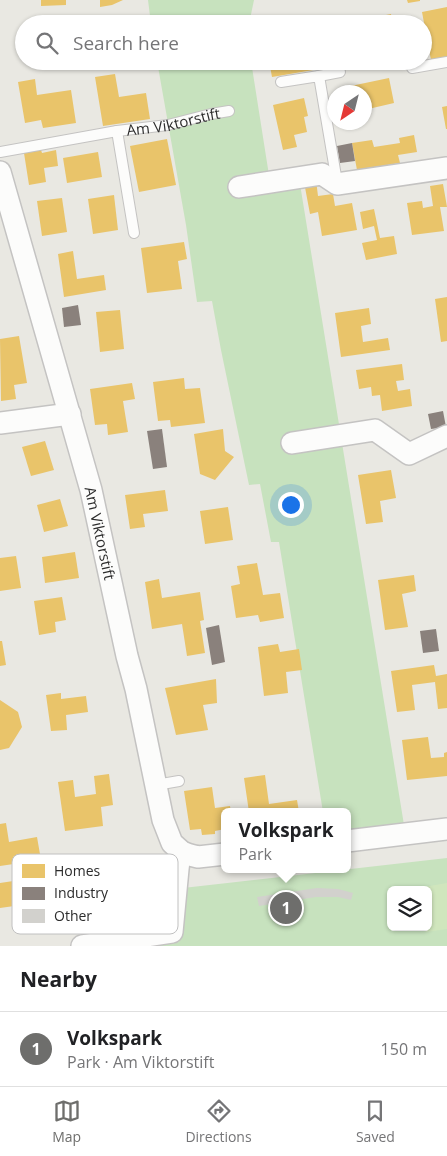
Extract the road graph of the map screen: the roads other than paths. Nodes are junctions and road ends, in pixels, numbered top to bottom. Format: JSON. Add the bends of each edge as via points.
{"nodes":[{"id":1,"x":447,"y":62,"type":"edge"},
{"id":2,"x":432,"y":65,"type":"edge"},
{"id":3,"x":340,"y":72,"type":"dead end"},
{"id":4,"x":319,"y":76,"type":"junction"},
{"id":5,"x":281,"y":82,"type":"dead end"},
{"id":6,"x":229,"y":111,"type":"dead end"},
{"id":7,"x":117,"y":131,"type":"junction"},
{"id":8,"x":0,"y":152,"type":"edge"},
{"id":9,"x":447,"y":168,"type":"edge"},
{"id":10,"x":0,"y":172,"type":"edge"},
{"id":11,"x":337,"y":184,"type":"junction"},
{"id":12,"x":239,"y":187,"type":"dead end"},
{"id":13,"x":134,"y":233,"type":"dead end"},
{"id":14,"x":70,"y":414,"type":"junction"},
{"id":15,"x":0,"y":423,"type":"edge"},
{"id":16,"x":447,"y":436,"type":"edge"},
{"id":17,"x":292,"y":443,"type":"dead end"},
{"id":18,"x":179,"y":781,"type":"dead end"},
{"id":19,"x":156,"y":785,"type":"junction"},
{"id":20,"x":447,"y":829,"type":"edge"},
{"id":21,"x":351,"y":841,"type":"edge"},
{"id":22,"x":182,"y":852,"type":"junction"},
{"id":23,"x":221,"y":854,"type":"edge"},
{"id":24,"x":178,"y":869,"type":"edge"},
{"id":25,"x":159,"y":934,"type":"edge"},
{"id":26,"x":82,"y":946,"type":"edge"}],
"edges":[{"from":1,"to":2,"type":"lane"},
{"from":3,"to":4,"type":"lane"},
{"from":4,"to":5,"type":"lane"},
{"from":4,"to":11,"type":"lane"},
{"from":6,"to":7,"type":"lane","name":"Am Viktorstift","via":[[168,125]]},
{"from":7,"to":8,"type":"lane","name":"Am Viktorstift"},
{"from":7,"to":13,"type":"lane","name":"Am Viktorstift"},
{"from":9,"to":11,"type":"street"},
{"from":10,"to":14,"type":"street","name":"Am Viktorstift"},
{"from":11,"to":12,"type":"street","via":[[322,174]]},
{"from":14,"to":15,"type":"street"},
{"from":14,"to":19,"type":"street","name":"Am Viktorstift","via":[[91,490]]},
{"from":16,"to":17,"type":"street","via":[[409,454],[375,430]]},
{"from":18,"to":19,"type":"lane"},
{"from":19,"to":22,"type":"street","name":"Am Viktorstift","via":[[163,820],[172,843]]},
{"from":20,"to":21,"type":"street"},
{"from":22,"to":23,"type":"street","via":[[198,857]]},
{"from":22,"to":24,"type":"street"},
{"from":25,"to":26,"type":"street"}]}
